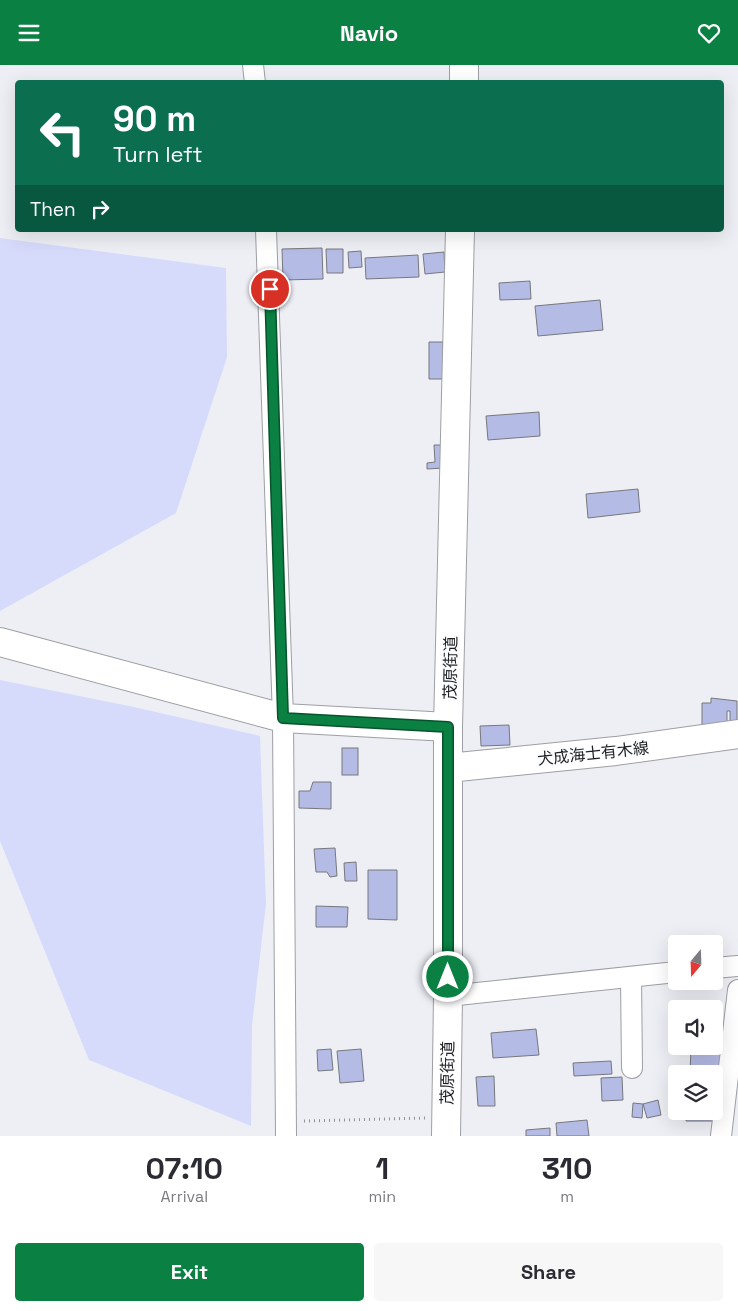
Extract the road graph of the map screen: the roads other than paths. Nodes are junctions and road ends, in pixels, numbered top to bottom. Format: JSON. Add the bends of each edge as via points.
{"nodes":[{"id":1,"x":253,"y":65,"type":"edge"},
{"id":2,"x":464,"y":65,"type":"edge"},
{"id":3,"x":255,"y":80,"type":"edge"},
{"id":4,"x":464,"y":80,"type":"edge"},
{"id":5,"x":266,"y":232,"type":"edge"},
{"id":6,"x":460,"y":232,"type":"edge"},
{"id":7,"x":0,"y":642,"type":"edge"},
{"id":8,"x":283,"y":718,"type":"junction"},
{"id":9,"x":448,"y":727,"type":"junction"},
{"id":10,"x":738,"y":734,"type":"edge"},
{"id":11,"x":448,"y":768,"type":"junction"},
{"id":12,"x":738,"y":966,"type":"edge"},
{"id":13,"x":723,"y":967,"type":"edge"},
{"id":14,"x":668,"y":973,"type":"edge"},
{"id":15,"x":631,"y":977,"type":"junction"},
{"id":16,"x":738,"y":990,"type":"edge"},
{"id":17,"x":448,"y":996,"type":"junction"},
{"id":18,"x":632,"y":1068,"type":"dead end"},
{"id":19,"x":446,"y":1127,"type":"edge"},
{"id":20,"x":287,"y":1129,"type":"edge"},
{"id":21,"x":721,"y":1136,"type":"edge"}],
"edges":[{"from":1,"to":3,"type":"street"},
{"from":2,"to":4,"type":"main road"},
{"from":5,"to":8,"type":"street"},
{"from":6,"to":9,"type":"main road","name":"茂原街道"},
{"from":7,"to":8,"type":"main road"},
{"from":8,"to":9,"type":"main road"},
{"from":8,"to":20,"type":"street"},
{"from":9,"to":11,"type":"main road","name":"茂原街道"},
{"from":10,"to":11,"type":"main road","name":"犬成海士有木線","via":[[616,751]]},
{"from":11,"to":17,"type":"main road","name":"茂原街道"},
{"from":12,"to":13,"type":"street"},
{"from":14,"to":15,"type":"street"},
{"from":15,"to":17,"type":"street"},
{"from":15,"to":18,"type":"street"},
{"from":16,"to":21,"type":"street"},
{"from":17,"to":19,"type":"main road","name":"茂原街道"}]}
